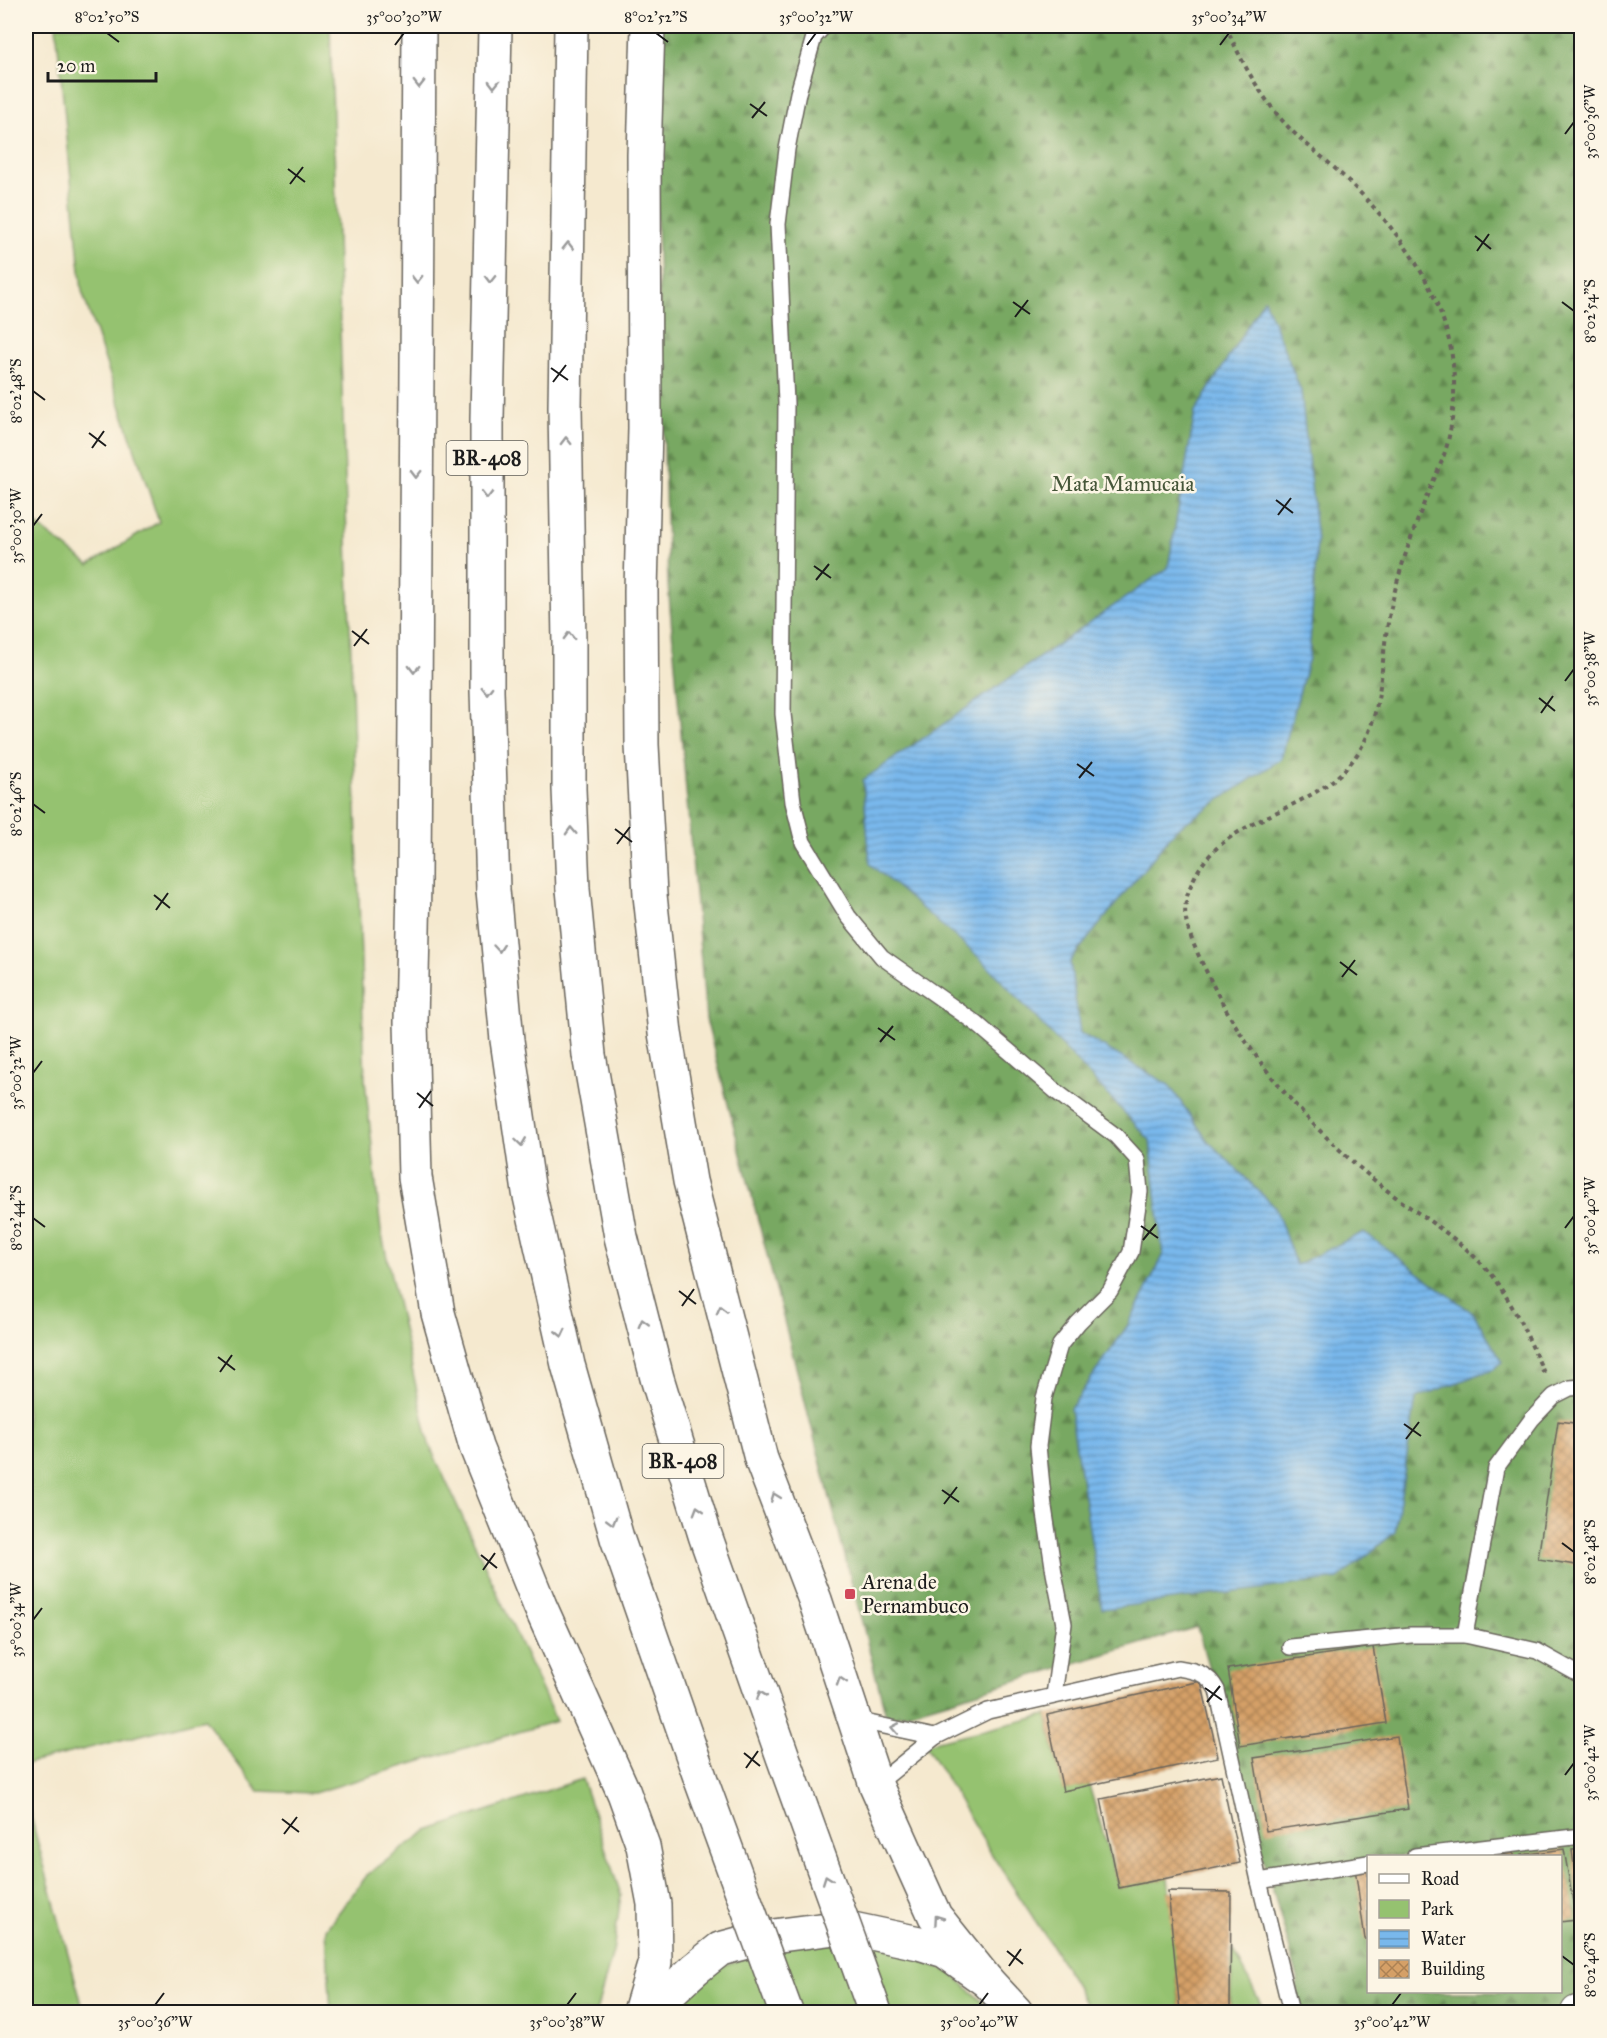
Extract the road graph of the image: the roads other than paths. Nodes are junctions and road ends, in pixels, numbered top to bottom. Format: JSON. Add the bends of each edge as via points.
{"nodes":[{"id":1,"x":419,"y":26,"type":"edge"},
{"id":2,"x":495,"y":26,"type":"edge"},
{"id":3,"x":571,"y":26,"type":"edge"},
{"id":4,"x":648,"y":26,"type":"edge"},
{"id":5,"x":824,"y":26,"type":"edge"},
{"id":6,"x":1581,"y":1387,"type":"edge"},
{"id":7,"x":1465,"y":1635,"type":"junction"},
{"id":8,"x":1290,"y":1647,"type":"dead end"},
{"id":9,"x":1581,"y":1676,"type":"edge"},
{"id":10,"x":1054,"y":1695,"type":"junction"},
{"id":11,"x":855,"y":1720,"type":"junction"},
{"id":12,"x":935,"y":1737,"type":"junction"},
{"id":13,"x":876,"y":1785,"type":"junction"},
{"id":14,"x":1581,"y":1836,"type":"edge"},
{"id":15,"x":1431,"y":1855,"type":"edge"},
{"id":16,"x":1367,"y":1863,"type":"edge"},
{"id":17,"x":1259,"y":1881,"type":"junction"},
{"id":18,"x":987,"y":1981,"type":"junction"},
{"id":19,"x":640,"y":2013,"type":"edge"},
{"id":20,"x":648,"y":2013,"type":"edge"},
{"id":21,"x":786,"y":2013,"type":"edge"},
{"id":22,"x":875,"y":2013,"type":"edge"},
{"id":23,"x":1016,"y":2013,"type":"edge"},
{"id":24,"x":1291,"y":2013,"type":"edge"}],
"edges":[{"from":1,"to":19,"type":"main road","one_way":true,"via":[[411,1022],[415,1177],[438,1313],[476,1447],[643,1846],[654,1904],[655,1962]]},
{"from":2,"to":21,"type":"main road","number":"BR-408","one_way":true,"bridge":true,"via":[[487,690],[494,890],[507,1040],[529,1192],[568,1365],[617,1538]]},
{"from":22,"to":3,"type":"main road","number":"BR-408","one_way":true,"bridge":true,"via":[[705,1535],[657,1378],[621,1237],[591,1066],[573,889],[569,789],[566,408]]},
{"from":11,"to":4,"type":"main road","one_way":true,"via":[[815,1600],[761,1459],[690,1181],[665,1033],[650,895],[642,745]]},
{"from":5,"to":10,"type":"lane","via":[[814,37],[798,93],[778,224],[786,403],[783,714],[793,802],[803,842],[848,916],[882,957],[976,1024],[1116,1136],[1137,1159],[1140,1192],[1131,1252],[1110,1291],[1060,1345],[1044,1398],[1038,1446],[1052,1562],[1065,1624]]},
{"from":6,"to":7,"type":"lane","via":[[1554,1396],[1496,1468]]},
{"from":7,"to":8,"type":"lane","via":[[1411,1635]]},
{"from":7,"to":9,"type":"lane","via":[[1536,1651]]},
{"from":10,"to":12,"type":"lane","via":[[988,1711]]},
{"from":10,"to":17,"type":"lane","via":[[1178,1668],[1198,1671],[1211,1679],[1217,1690]]},
{"from":12,"to":11,"type":"lane","one_way":true},
{"from":11,"to":13,"type":"main road"},
{"from":12,"to":13,"type":"lane"},
{"from":18,"to":13,"type":"main road","one_way":true,"via":[[935,1916]]},
{"from":14,"to":15,"type":"lane"},
{"from":16,"to":17,"type":"lane"},
{"from":17,"to":24,"type":"lane"},
{"from":18,"to":20,"type":"main road","via":[[945,1951],[843,1927],[765,1937],[720,1949]]},
{"from":18,"to":23,"type":"main road"}]}
